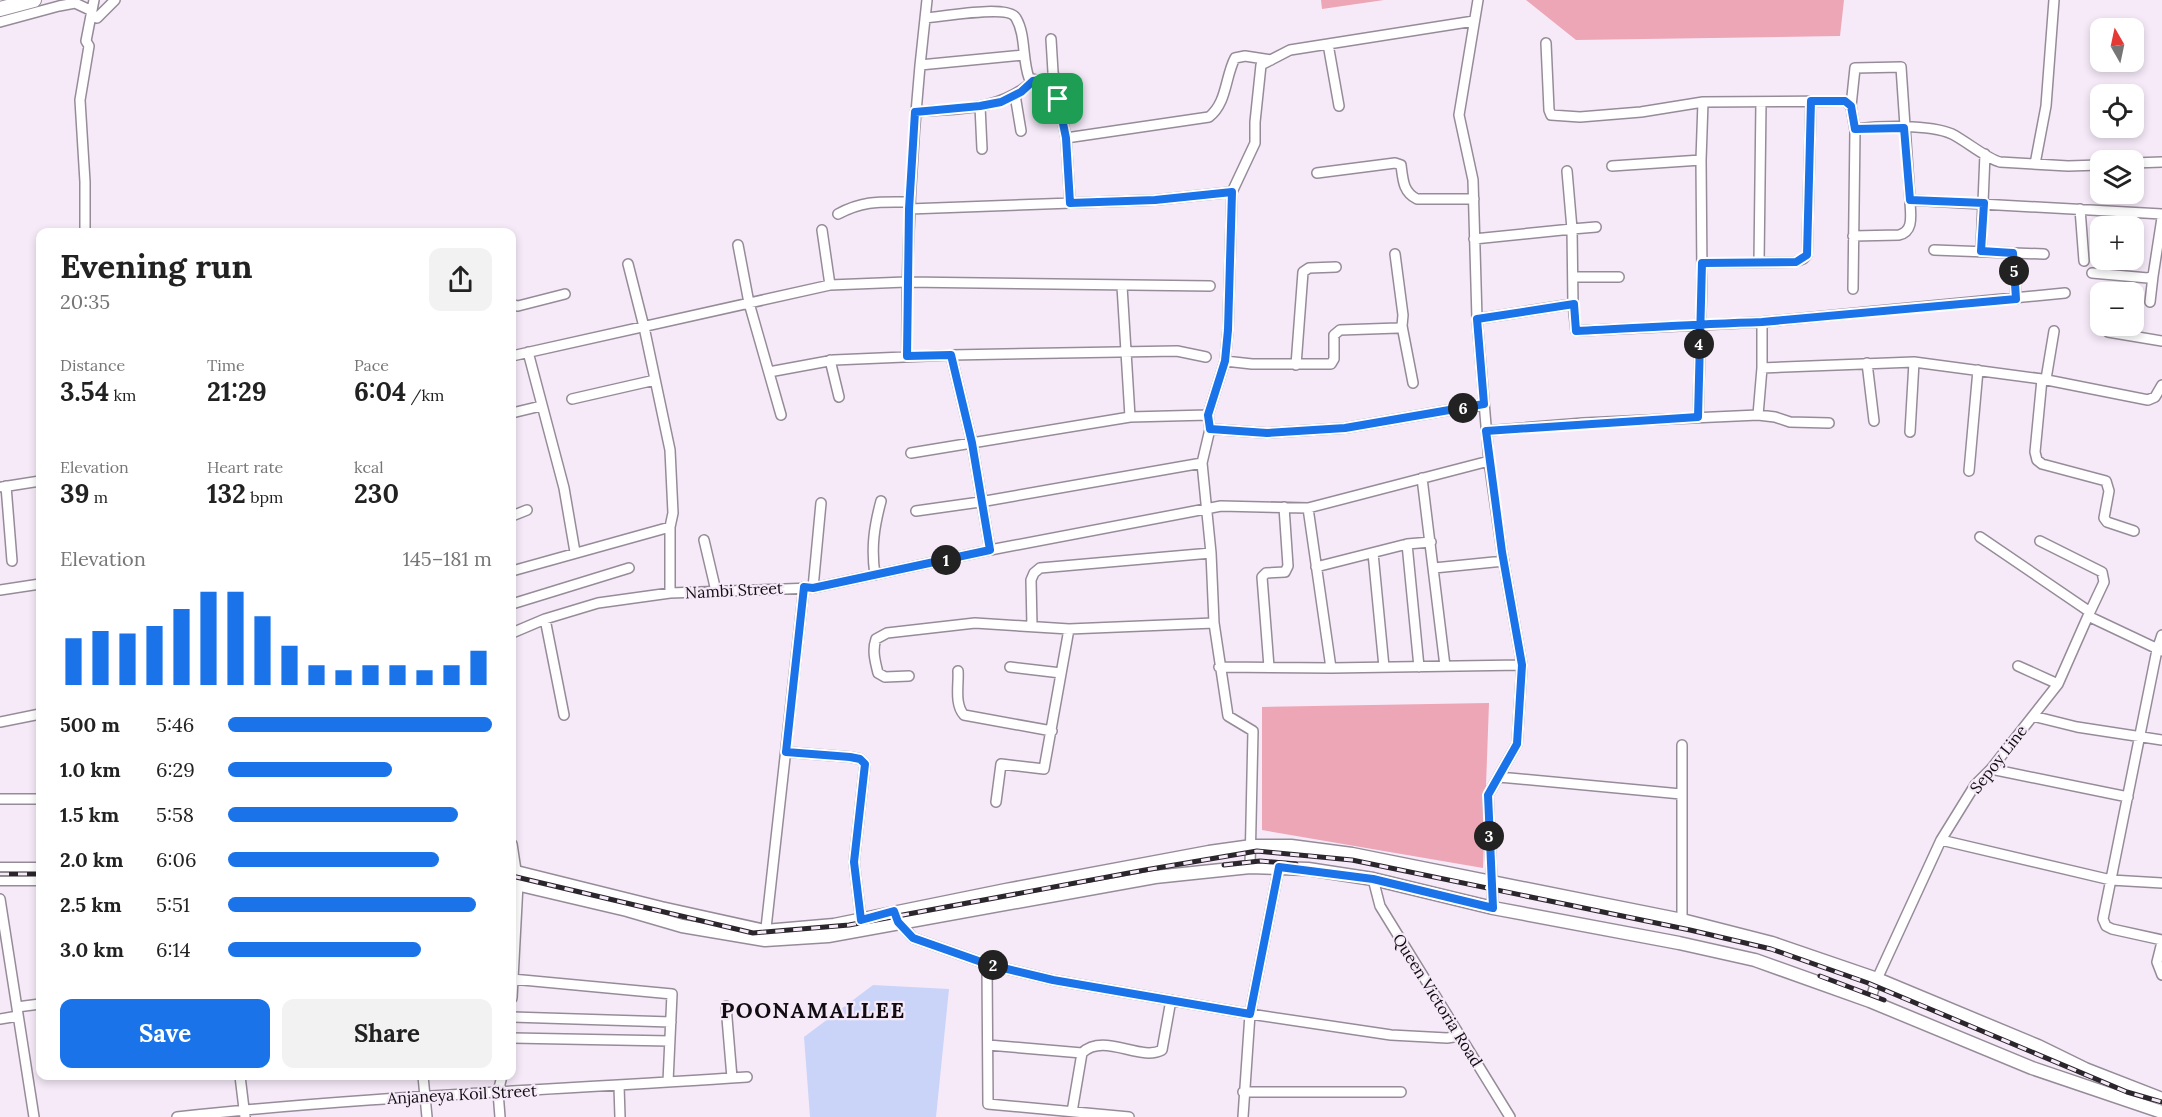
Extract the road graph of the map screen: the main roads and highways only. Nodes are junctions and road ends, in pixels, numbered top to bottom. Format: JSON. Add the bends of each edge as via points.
{"nodes":[{"id":1,"x":34,"y":0,"type":"edge"},
{"id":2,"x":0,"y":9,"type":"edge"},
{"id":3,"x":0,"y":869,"type":"edge"},
{"id":4,"x":36,"y":869,"type":"edge"},
{"id":5,"x":516,"y":872,"type":"edge"},
{"id":6,"x":0,"y":879,"type":"edge"},
{"id":7,"x":36,"y":879,"type":"edge"},
{"id":8,"x":516,"y":884,"type":"edge"},
{"id":9,"x":896,"y":917,"type":"junction"},
{"id":10,"x":765,"y":936,"type":"junction"},
{"id":11,"x":2162,"y":1099,"type":"edge"},
{"id":12,"x":2162,"y":1112,"type":"edge"}],
"edges":[{"from":1,"to":2,"type":"highway"},
{"from":3,"to":4,"type":"main road"},
{"from":5,"to":10,"type":"main road"},
{"from":6,"to":7,"type":"main road"},
{"from":8,"to":10,"type":"main road","via":[[682,926]]},
{"from":9,"to":10,"type":"main road"},
{"from":9,"to":10,"type":"main road","via":[[828,936]]},
{"from":9,"to":11,"type":"main road","via":[[1252,846],[1291,846],[1352,854],[1682,920],[1772,943],[1877,980]]},
{"from":9,"to":12,"type":"main road","via":[[1155,877],[1250,867],[1373,879],[1493,908],[1755,960],[1870,1001],[2032,1068]]}]}
